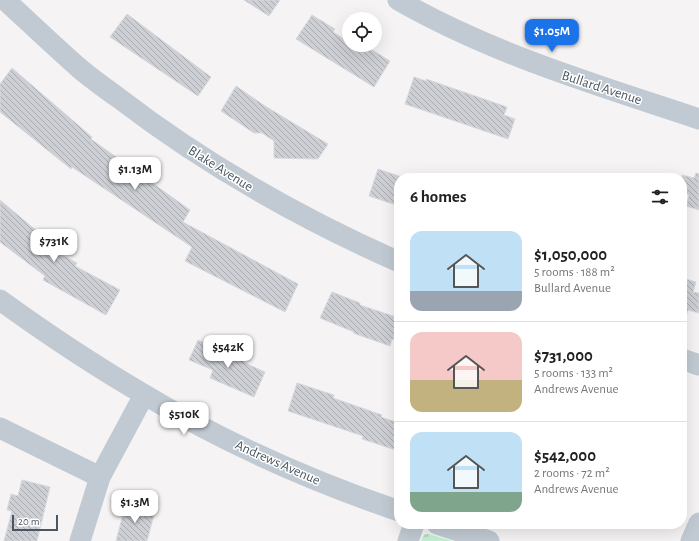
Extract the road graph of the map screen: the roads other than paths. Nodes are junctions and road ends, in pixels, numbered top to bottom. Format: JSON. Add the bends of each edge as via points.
{"nodes":[{"id":1,"x":5,"y":0,"type":"edge"},
{"id":2,"x":398,"y":0,"type":"edge"},
{"id":3,"x":699,"y":119,"type":"edge"},
{"id":4,"x":394,"y":260,"type":"edge"},
{"id":5,"x":0,"y":300,"type":"edge"},
{"id":6,"x":687,"y":361,"type":"edge"},
{"id":7,"x":699,"y":365,"type":"edge"},
{"id":8,"x":144,"y":395,"type":"junction"},
{"id":9,"x":0,"y":428,"type":"edge"},
{"id":10,"x":100,"y":477,"type":"junction"},
{"id":11,"x":394,"y":509,"type":"edge"},
{"id":12,"x":699,"y":523,"type":"edge"},
{"id":13,"x":412,"y":529,"type":"edge"},
{"id":14,"x":452,"y":529,"type":"edge"},
{"id":15,"x":80,"y":541,"type":"edge"},
{"id":16,"x":408,"y":541,"type":"edge"},
{"id":17,"x":487,"y":541,"type":"edge"},
{"id":18,"x":691,"y":541,"type":"edge"}],
"edges":[{"from":1,"to":4,"type":"street","name":"Blake Avenue","via":[[79,68],[201,157],[308,219]]},
{"from":2,"to":3,"type":"street","name":"Bullard Avenue","via":[[477,40],[550,70]]},
{"from":5,"to":8,"type":"street","name":"Andrews Avenue"},
{"from":6,"to":7,"type":"street"},
{"from":8,"to":10,"type":"street"},
{"from":8,"to":11,"type":"street","name":"Andrews Avenue","via":[[192,422],[287,468]]},
{"from":9,"to":10,"type":"street"},
{"from":10,"to":15,"type":"street"},
{"from":12,"to":18,"type":"street"},
{"from":13,"to":16,"type":"street"},
{"from":14,"to":17,"type":"street"}]}
